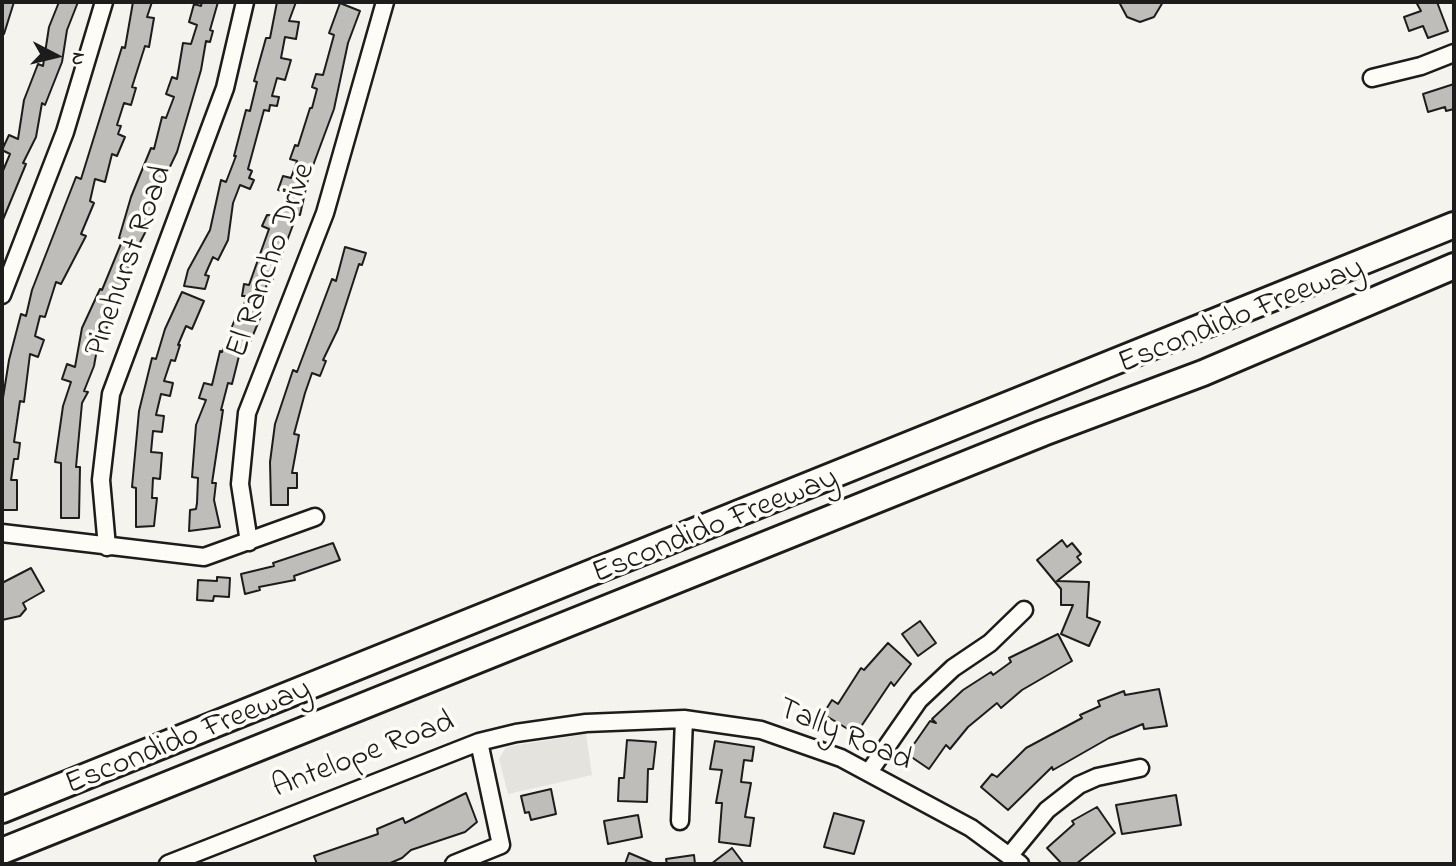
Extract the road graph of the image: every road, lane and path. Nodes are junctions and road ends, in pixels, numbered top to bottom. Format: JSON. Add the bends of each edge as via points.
{"nodes":[{"id":1,"x":104,"y":2,"type":"edge"},
{"id":2,"x":245,"y":2,"type":"edge"},
{"id":3,"x":385,"y":2,"type":"edge"},
{"id":4,"x":1454,"y":52,"type":"edge"},
{"id":5,"x":1372,"y":78,"type":"dead end"},
{"id":6,"x":1454,"y":225,"type":"edge"},
{"id":7,"x":1454,"y":266,"type":"edge"},
{"id":8,"x":2,"y":295,"type":"edge"},
{"id":9,"x":315,"y":517,"type":"dead end"},
{"id":10,"x":2,"y":533,"type":"edge"},
{"id":11,"x":249,"y":542,"type":"junction"},
{"id":12,"x":107,"y":547,"type":"junction"},
{"id":13,"x":1024,"y":610,"type":"dead end"},
{"id":14,"x":684,"y":719,"type":"junction"},
{"id":15,"x":586,"y":723,"type":"joint"},
{"id":16,"x":479,"y":742,"type":"junction"},
{"id":17,"x":1140,"y":768,"type":"dead end"},
{"id":18,"x":869,"y":772,"type":"junction"},
{"id":19,"x":2,"y":810,"type":"edge"},
{"id":20,"x":680,"y":821,"type":"dead end"},
{"id":21,"x":2,"y":851,"type":"edge"},
{"id":22,"x":1015,"y":860,"type":"edge"},
{"id":23,"x":168,"y":864,"type":"edge"},
{"id":24,"x":454,"y":864,"type":"edge"}],
"edges":[{"from":1,"to":8,"type":"street","via":[[65,132]]},
{"from":2,"to":12,"type":"street","name":"Pinehurst Road","via":[[225,88],[111,394],[101,480]]},
{"from":3,"to":11,"type":"street","name":"El Rancho Drive","via":[[325,213],[247,413],[240,484]]},
{"from":4,"to":5,"type":"street"},
{"from":6,"to":19,"type":"highway","name":"Escondido Freeway"},
{"from":7,"to":21,"type":"highway","name":"Escondido Freeway","via":[[1203,373],[1004,448]]},
{"from":9,"to":11,"type":"street"},
{"from":10,"to":12,"type":"street"},
{"from":11,"to":12,"type":"street","via":[[204,557]]},
{"from":13,"to":18,"type":"street","via":[[919,700]]},
{"from":14,"to":15,"type":"street","name":"Tally Road"},
{"from":14,"to":18,"type":"street","name":"Tally Road","via":[[761,730],[807,744]]},
{"from":14,"to":20,"type":"street"},
{"from":15,"to":16,"type":"street","name":"Antelope Road"},
{"from":16,"to":23,"type":"street","name":"Antelope Road"},
{"from":16,"to":24,"type":"street","via":[[502,845]]},
{"from":17,"to":22,"type":"street","via":[[1079,785],[1047,810]]},
{"from":18,"to":22,"type":"street","name":"Tally Road","via":[[971,828]]}]}
